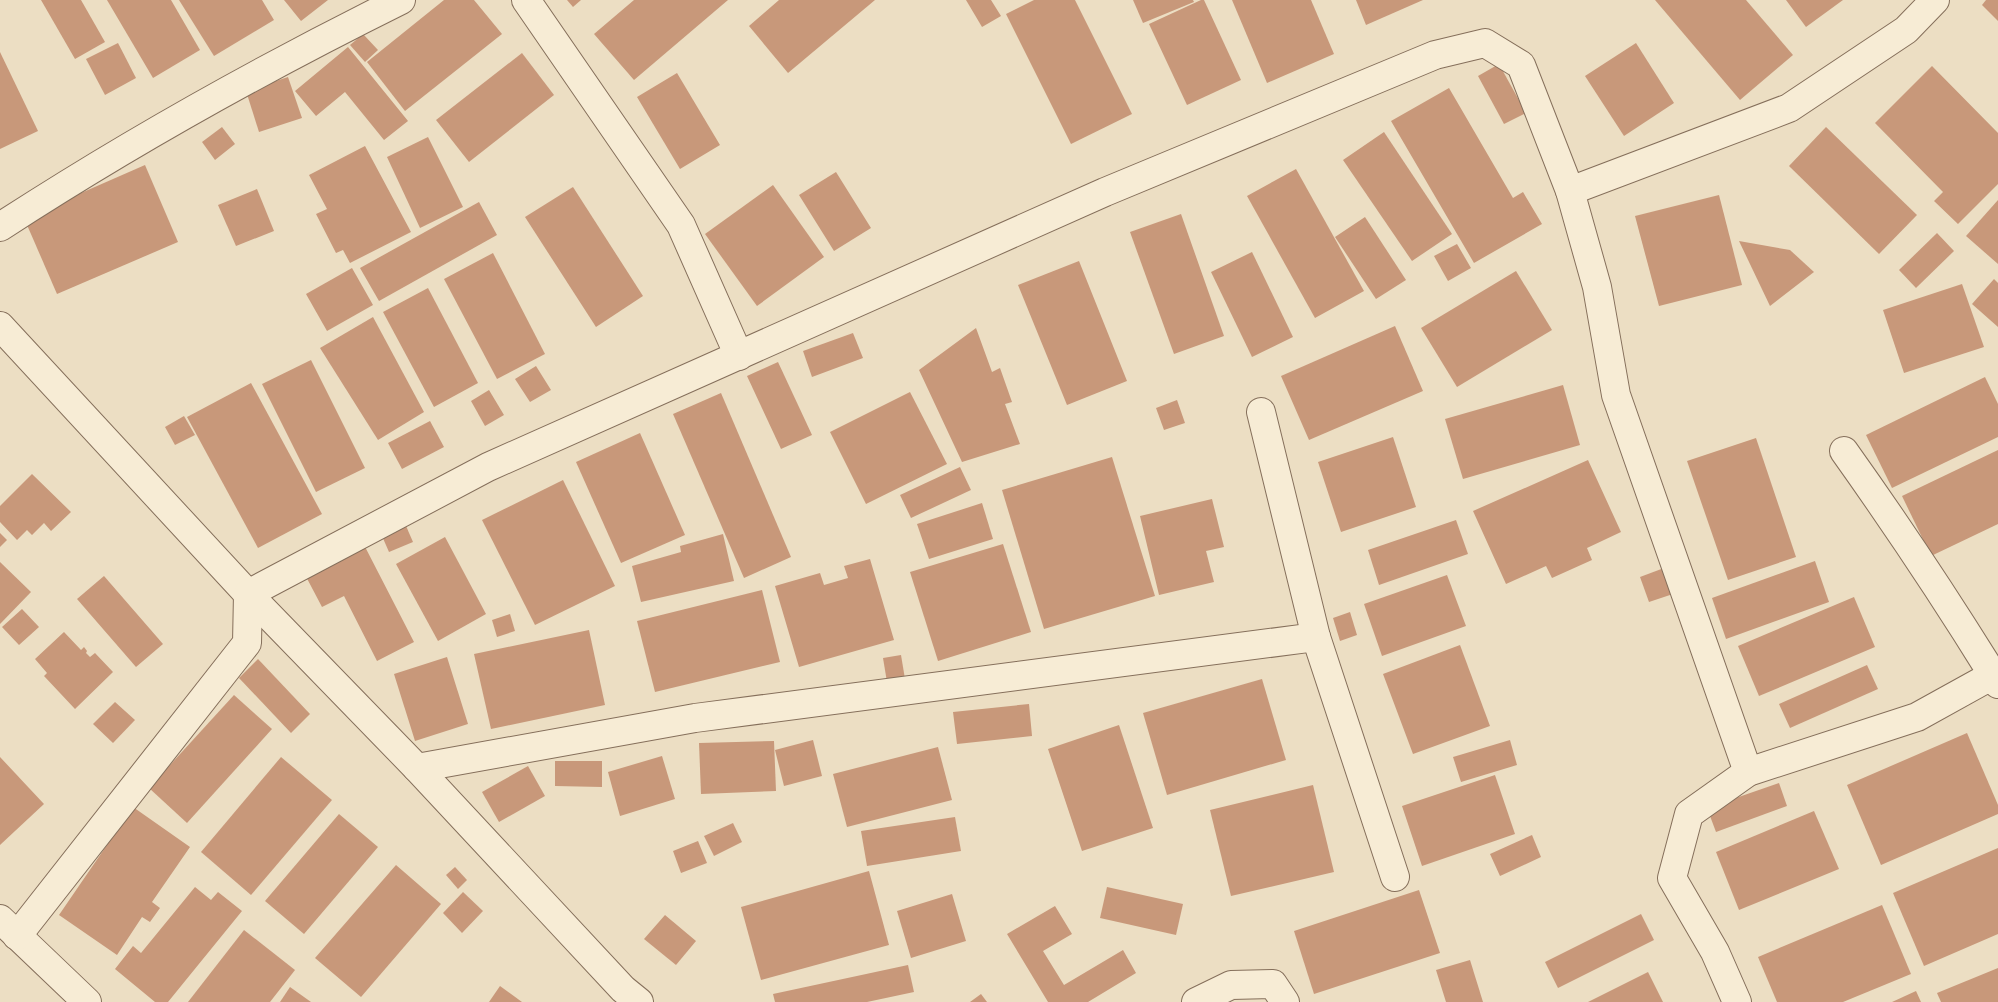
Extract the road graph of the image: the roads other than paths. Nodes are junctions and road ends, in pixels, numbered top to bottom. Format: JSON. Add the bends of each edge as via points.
{"nodes":[{"id":1,"x":401,"y":0,"type":"edge"},
{"id":2,"x":526,"y":0,"type":"edge"},
{"id":3,"x":1936,"y":0,"type":"edge"},
{"id":4,"x":1570,"y":191,"type":"junction"},
{"id":5,"x":0,"y":227,"type":"edge"},
{"id":6,"x":0,"y":326,"type":"edge"},
{"id":7,"x":739,"y":356,"type":"junction"},
{"id":8,"x":1261,"y":412,"type":"dead end"},
{"id":9,"x":1844,"y":451,"type":"dead end"},
{"id":10,"x":248,"y":594,"type":"junction"},
{"id":11,"x":1316,"y":637,"type":"junction"},
{"id":12,"x":1995,"y":679,"type":"edge"},
{"id":13,"x":417,"y":768,"type":"junction"},
{"id":14,"x":1748,"y":772,"type":"junction"},
{"id":15,"x":1395,"y":876,"type":"dead end"},
{"id":16,"x":8,"y":928,"type":"edge"},
{"id":17,"x":87,"y":1002,"type":"edge"},
{"id":18,"x":639,"y":1002,"type":"edge"},
{"id":19,"x":1196,"y":1002,"type":"edge"},
{"id":20,"x":1285,"y":1002,"type":"edge"},
{"id":21,"x":1737,"y":1002,"type":"edge"}],
"edges":[{"from":1,"to":5,"type":"street","via":[[281,62],[72,180]]},
{"from":2,"to":7,"type":"street","via":[[681,224]]},
{"from":3,"to":4,"type":"street","via":[[1906,30],[1789,108]]},
{"from":4,"to":7,"type":"street","via":[[1521,65],[1485,43],[1434,55],[1105,192]]},
{"from":4,"to":14,"type":"street","via":[[1597,287],[1616,395]]},
{"from":6,"to":10,"type":"street"},
{"from":7,"to":10,"type":"street","via":[[488,467]]},
{"from":8,"to":11,"type":"street"},
{"from":9,"to":12,"type":"street","via":[[1896,524]]},
{"from":10,"to":13,"type":"street"},
{"from":10,"to":16,"type":"street","via":[[247,643]]},
{"from":11,"to":13,"type":"street","via":[[695,718]]},
{"from":11,"to":15,"type":"street"},
{"from":12,"to":14,"type":"street","via":[[1917,717]]},
{"from":13,"to":18,"type":"street","via":[[623,989]]},
{"from":14,"to":21,"type":"street","via":[[1689,814],[1672,878],[1715,952]]},
{"from":16,"to":17,"type":"street"},
{"from":19,"to":20,"type":"street","via":[[1231,985],[1273,984]]}]}
